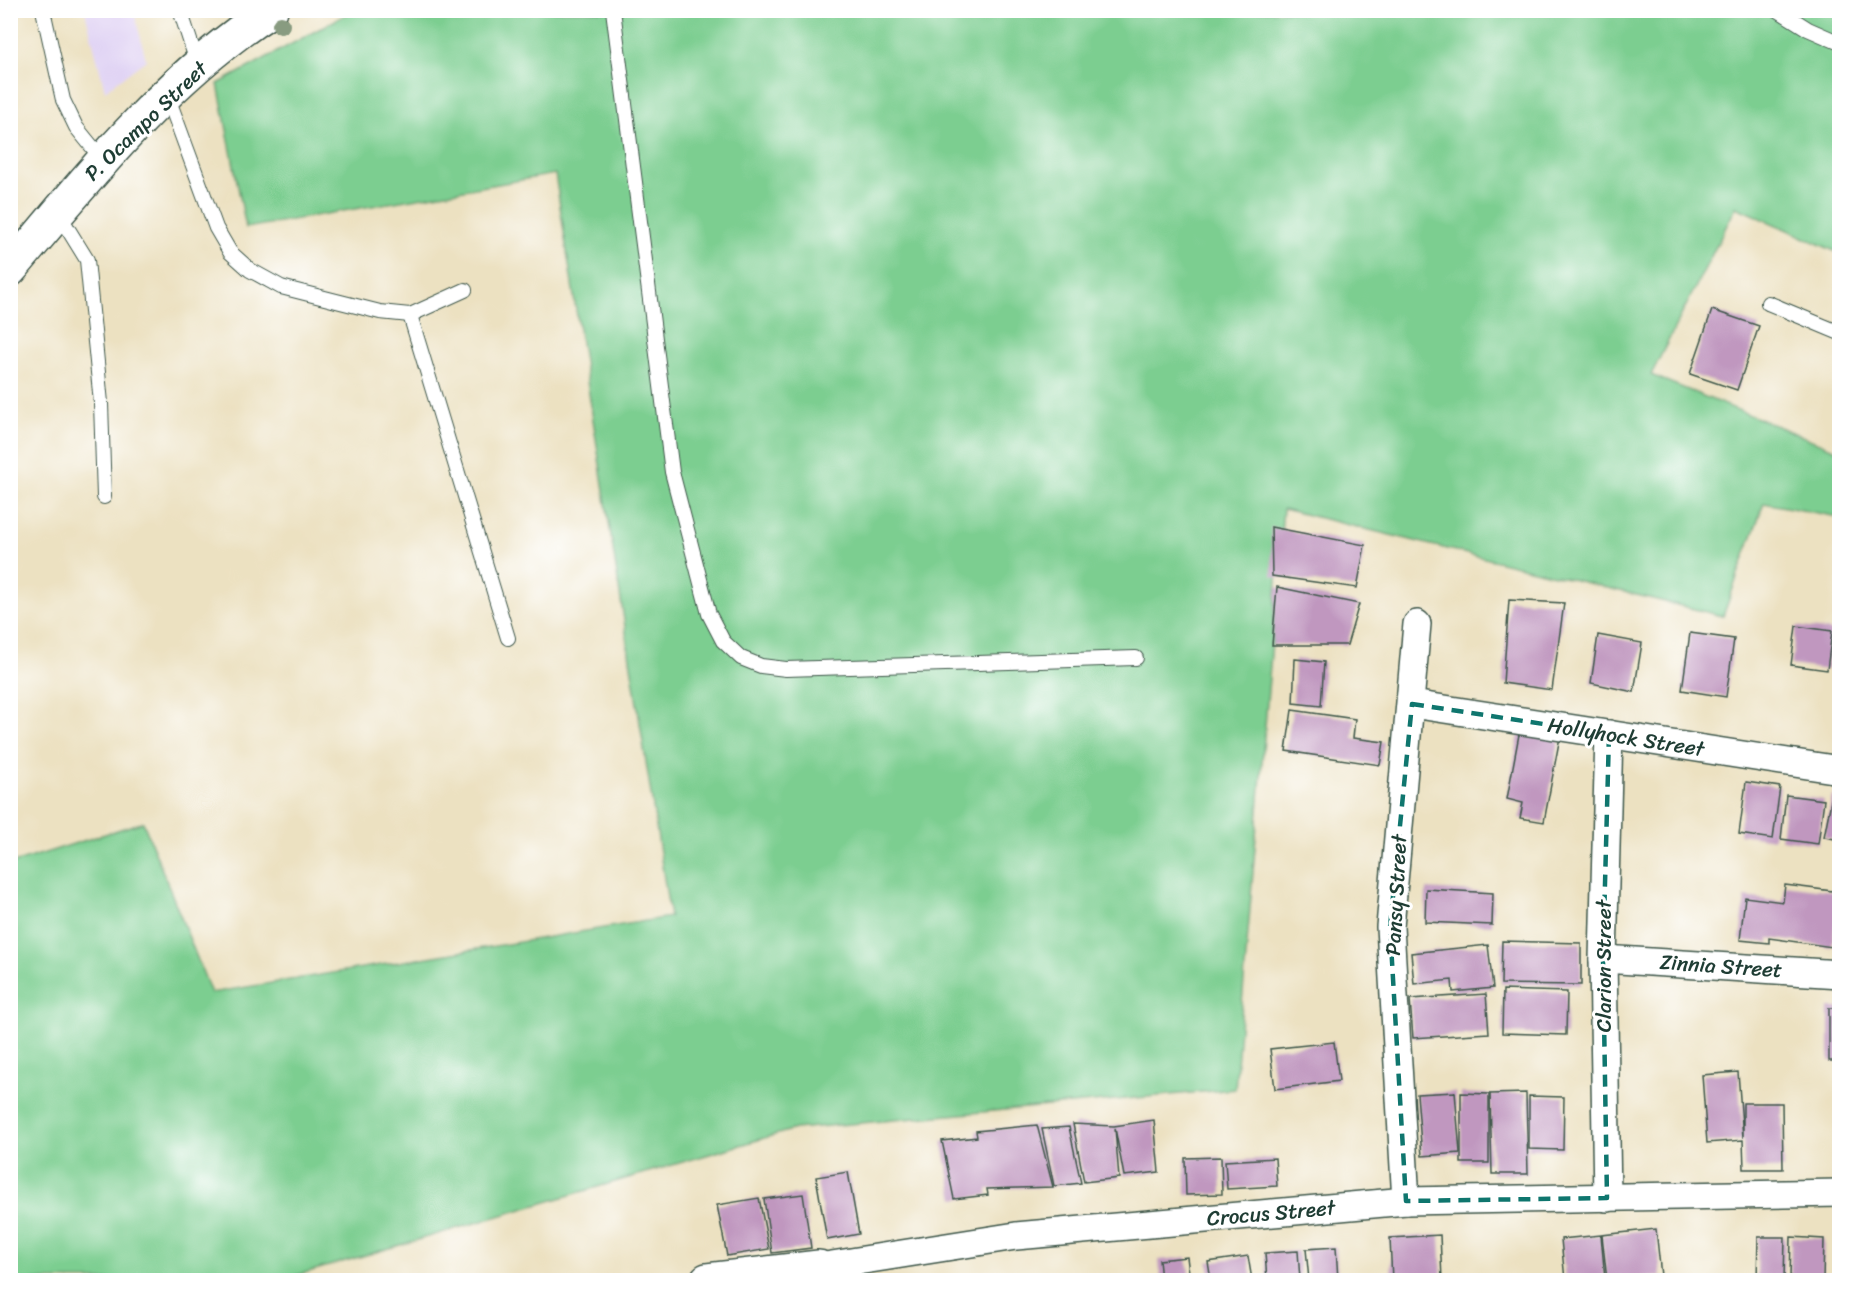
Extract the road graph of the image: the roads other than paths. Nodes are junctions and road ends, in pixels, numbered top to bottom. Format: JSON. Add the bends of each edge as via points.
{"nodes":[{"id":1,"x":43,"y":10,"type":"edge"},
{"id":2,"x":180,"y":10,"type":"edge"},
{"id":3,"x":271,"y":10,"type":"edge"},
{"id":4,"x":613,"y":10,"type":"edge"},
{"id":5,"x":1778,"y":10,"type":"edge"},
{"id":6,"x":1839,"y":43,"type":"edge"},
{"id":7,"x":199,"y":67,"type":"junction"},
{"id":8,"x":167,"y":94,"type":"junction"},
{"id":9,"x":102,"y":159,"type":"junction"},
{"id":10,"x":58,"y":213,"type":"junction"},
{"id":11,"x":10,"y":270,"type":"edge"},
{"id":12,"x":465,"y":290,"type":"dead end"},
{"id":13,"x":1768,"y":303,"type":"dead end"},
{"id":14,"x":410,"y":315,"type":"junction"},
{"id":15,"x":1839,"y":333,"type":"edge"},
{"id":16,"x":104,"y":497,"type":"dead end"},
{"id":17,"x":1417,"y":624,"type":"dead end"},
{"id":18,"x":508,"y":638,"type":"dead end"},
{"id":19,"x":1136,"y":658,"type":"dead end"},
{"id":20,"x":1412,"y":704,"type":"junction"},
{"id":21,"x":1609,"y":734,"type":"junction"},
{"id":22,"x":1839,"y":770,"type":"edge"},
{"id":23,"x":1603,"y":959,"type":"junction"},
{"id":24,"x":1839,"y":974,"type":"edge"},
{"id":25,"x":1839,"y":1193,"type":"edge"},
{"id":26,"x":1607,"y":1198,"type":"junction"},
{"id":27,"x":1406,"y":1201,"type":"junction"},
{"id":28,"x":820,"y":1274,"type":"edge"},
{"id":29,"x":706,"y":1281,"type":"edge"}],
"edges":[{"from":1,"to":9,"type":"lane","via":[[63,100],[76,127]]},
{"from":2,"to":7,"type":"lane"},
{"from":3,"to":7,"type":"street","name":"P. Ocampo Street"},
{"from":4,"to":19,"type":"lane","via":[[672,472],[709,614],[723,641],[741,658],[761,666],[786,669]]},
{"from":5,"to":6,"type":"lane"},
{"from":7,"to":8,"type":"street","name":"P. Ocampo Street"},
{"from":8,"to":9,"type":"street","name":"P. Ocampo Street"},
{"from":8,"to":14,"type":"lane","via":[[216,228],[230,252],[250,270],[281,287],[380,312]]},
{"from":9,"to":10,"type":"street","name":"P. Ocampo Street"},
{"from":10,"to":11,"type":"street","name":"P. Ocampo Street"},
{"from":10,"to":16,"type":"lane","via":[[87,260]]},
{"from":12,"to":14,"type":"lane"},
{"from":13,"to":15,"type":"lane"},
{"from":14,"to":18,"type":"lane"},
{"from":17,"to":20,"type":"street","name":"Pansy Street"},
{"from":20,"to":21,"type":"street","name":"Hollyhock Street"},
{"from":20,"to":27,"type":"street","name":"Pansy Street","via":[[1390,927]]},
{"from":21,"to":22,"type":"street","name":"Hollyhock Street"},
{"from":21,"to":23,"type":"street","name":"Clarion Street"},
{"from":23,"to":24,"type":"street","name":"Zinnia Street"},
{"from":23,"to":26,"type":"street","name":"Clarion Street"},
{"from":25,"to":26,"type":"street","name":"Crocus Street"},
{"from":26,"to":27,"type":"street","name":"Crocus Street"},
{"from":27,"to":28,"type":"street","name":"Crocus Street","via":[[1016,1236]]},
{"from":28,"to":29,"type":"street","name":"Crocus Street"}]}
